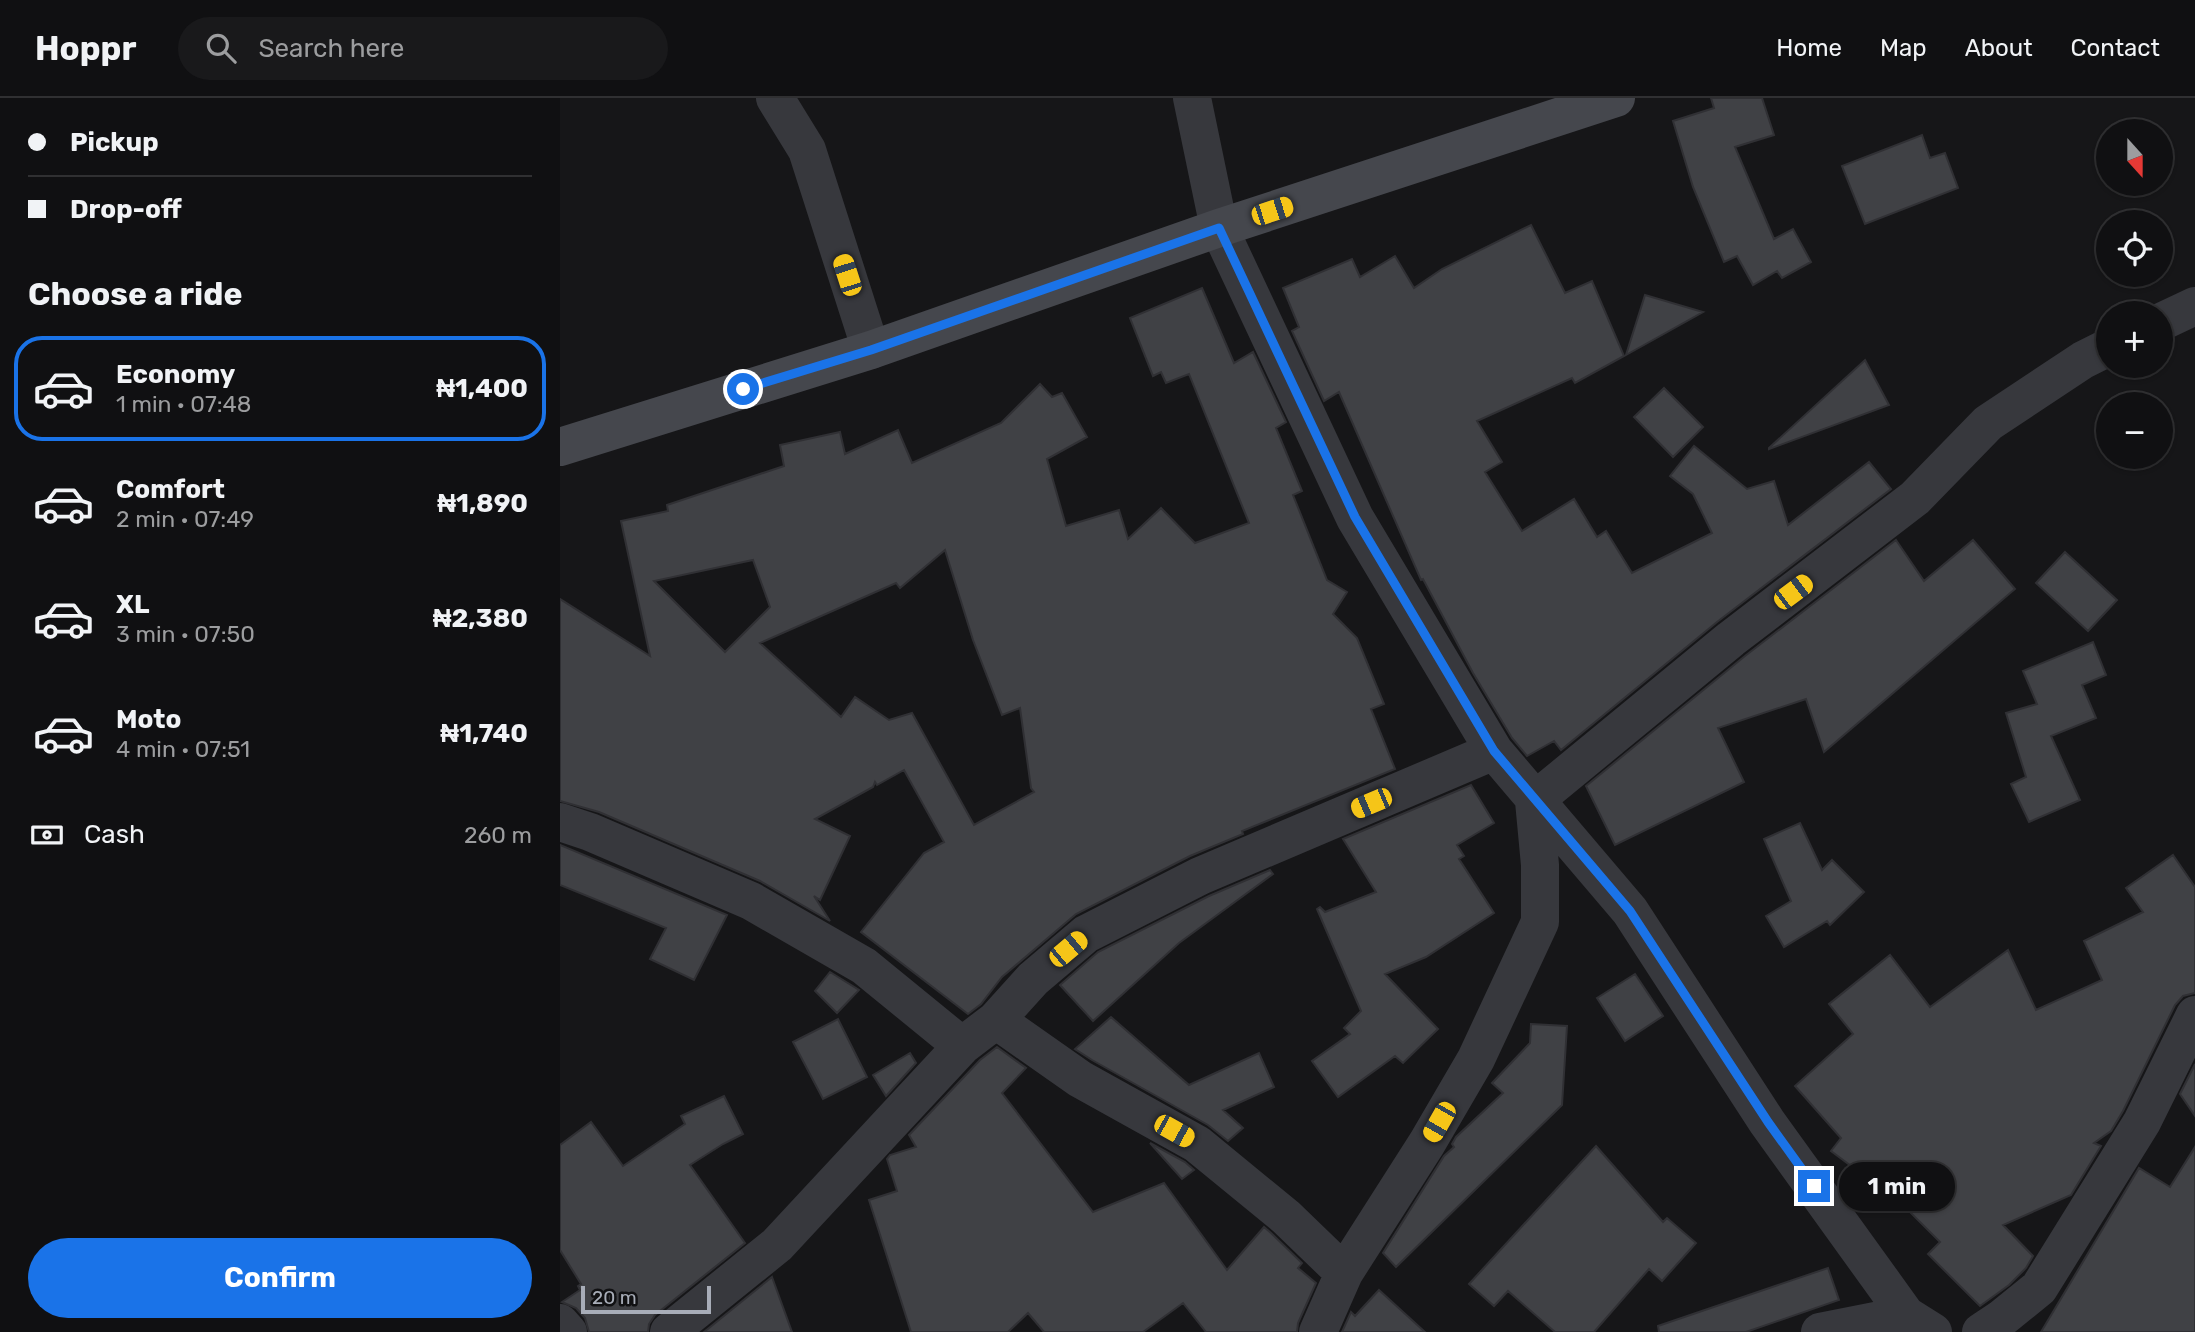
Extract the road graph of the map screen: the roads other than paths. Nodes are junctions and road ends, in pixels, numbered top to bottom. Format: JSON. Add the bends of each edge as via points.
{"nodes":[{"id":1,"x":775,"y":98,"type":"edge"},
{"id":2,"x":1192,"y":98,"type":"edge"},
{"id":3,"x":1616,"y":98,"type":"edge"},
{"id":4,"x":1219,"y":228,"type":"junction"},
{"id":5,"x":2195,"y":306,"type":"edge"},
{"id":6,"x":2173,"y":317,"type":"edge"},
{"id":7,"x":871,"y":350,"type":"junction"},
{"id":8,"x":2096,"y":354,"type":"edge"},
{"id":9,"x":560,"y":447,"type":"edge"},
{"id":10,"x":1494,"y":751,"type":"junction"},
{"id":11,"x":1534,"y":801,"type":"junction"},
{"id":12,"x":560,"y":822,"type":"edge"},
{"id":13,"x":2195,"y":1016,"type":"edge"},
{"id":14,"x":996,"y":1020,"type":"junction"},
{"id":15,"x":962,"y":1046,"type":"junction"},
{"id":16,"x":1344,"y":1273,"type":"junction"},
{"id":17,"x":560,"y":1323,"type":"edge"},
{"id":18,"x":1920,"y":1323,"type":"edge"},
{"id":19,"x":568,"y":1332,"type":"edge"},
{"id":20,"x":669,"y":1332,"type":"edge"},
{"id":21,"x":1318,"y":1332,"type":"edge"},
{"id":22,"x":1820,"y":1332,"type":"edge"},
{"id":23,"x":1981,"y":1332,"type":"edge"}],
"edges":[{"from":1,"to":7,"type":"street","via":[[807,150]]},
{"from":2,"to":4,"type":"street"},
{"from":3,"to":4,"type":"street"},
{"from":4,"to":7,"type":"street"},
{"from":4,"to":10,"type":"street","via":[[1355,517]]},
{"from":5,"to":6,"type":"street"},
{"from":7,"to":9,"type":"street"},
{"from":8,"to":11,"type":"street","via":[[1988,423],[1915,498],[1731,639]]},
{"from":10,"to":11,"type":"street"},
{"from":10,"to":14,"type":"street","via":[[1200,876],[1086,934],[1033,979]]},
{"from":11,"to":16,"type":"street","via":[[1540,922],[1476,1059]]},
{"from":11,"to":18,"type":"street","via":[[1630,911],[1768,1122]]},
{"from":12,"to":15,"type":"street","via":[[751,901],[864,966]]},
{"from":13,"to":23,"type":"street","via":[[2142,1122],[2039,1288]]},
{"from":14,"to":15,"type":"street"},
{"from":14,"to":16,"type":"street","via":[[1080,1079],[1197,1144],[1286,1217]]},
{"from":15,"to":20,"type":"street","via":[[777,1245]]},
{"from":16,"to":21,"type":"street"},
{"from":17,"to":19,"type":"street"},
{"from":18,"to":22,"type":"street"}]}
